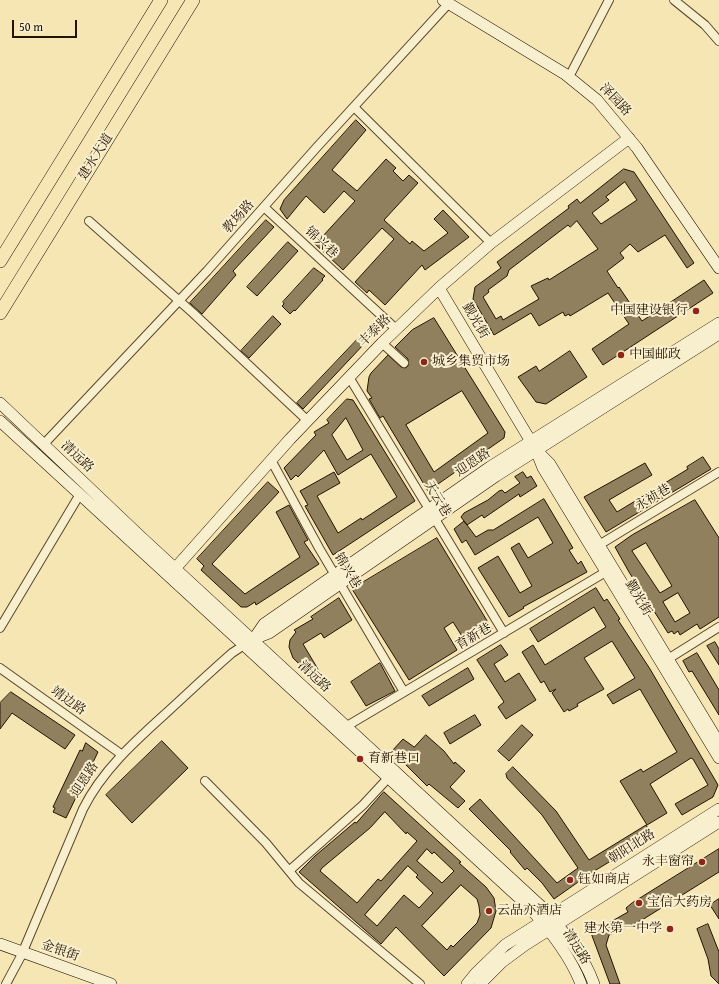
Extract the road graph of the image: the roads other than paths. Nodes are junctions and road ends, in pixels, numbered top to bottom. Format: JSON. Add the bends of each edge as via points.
{"nodes":[{"id":1,"x":161,"y":0,"type":"edge"},
{"id":2,"x":193,"y":0,"type":"edge"},
{"id":3,"x":609,"y":0,"type":"edge"},
{"id":4,"x":674,"y":0,"type":"edge"},
{"id":5,"x":446,"y":2,"type":"edge"},
{"id":6,"x":719,"y":41,"type":"edge"},
{"id":7,"x":569,"y":77,"type":"junction"},
{"id":8,"x":354,"y":107,"type":"junction"},
{"id":9,"x":629,"y":138,"type":"junction"},
{"id":10,"x":264,"y":207,"type":"junction"},
{"id":11,"x":89,"y":221,"type":"dead end"},
{"id":12,"x":491,"y":243,"type":"junction"},
{"id":13,"x":0,"y":261,"type":"edge"},
{"id":14,"x":719,"y":268,"type":"edge"},
{"id":15,"x":439,"y":288,"type":"junction"},
{"id":16,"x":178,"y":301,"type":"junction"},
{"id":17,"x":0,"y":313,"type":"edge"},
{"id":18,"x":719,"y":323,"type":"edge"},
{"id":19,"x":396,"y":329,"type":"junction"},
{"id":20,"x":719,"y":334,"type":"edge"},
{"id":21,"x":382,"y":343,"type":"junction"},
{"id":22,"x":404,"y":363,"type":"dead end"},
{"id":23,"x":349,"y":377,"type":"junction"},
{"id":24,"x":0,"y":403,"type":"edge"},
{"id":25,"x":0,"y":420,"type":"edge"},
{"id":26,"x":308,"y":421,"type":"junction"},
{"id":27,"x":44,"y":445,"type":"junction"},
{"id":28,"x":534,"y":446,"type":"junction"},
{"id":29,"x":271,"y":460,"type":"junction"},
{"id":30,"x":719,"y":472,"type":"edge"},
{"id":31,"x":80,"y":494,"type":"junction"},
{"id":32,"x":432,"y":514,"type":"junction"},
{"id":33,"x":599,"y":545,"type":"junction"},
{"id":34,"x":609,"y":570,"type":"junction"},
{"id":35,"x":172,"y":572,"type":"junction"},
{"id":36,"x":338,"y":579,"type":"junction"},
{"id":37,"x":0,"y":628,"type":"edge"},
{"id":38,"x":719,"y":628,"type":"edge"},
{"id":39,"x":504,"y":633,"type":"junction"},
{"id":40,"x":249,"y":642,"type":"junction"},
{"id":41,"x":668,"y":659,"type":"junction"},
{"id":42,"x":0,"y":668,"type":"edge"},
{"id":43,"x":404,"y":692,"type":"junction"},
{"id":44,"x":347,"y":726,"type":"junction"},
{"id":45,"x":719,"y":743,"type":"edge"},
{"id":46,"x":121,"y":754,"type":"junction"},
{"id":47,"x":719,"y":758,"type":"edge"},
{"id":48,"x":389,"y":778,"type":"junction"},
{"id":49,"x":205,"y":781,"type":"dead end"},
{"id":50,"x":719,"y":809,"type":"edge"},
{"id":51,"x":719,"y":822,"type":"edge"},
{"id":52,"x":290,"y":870,"type":"junction"},
{"id":53,"x":549,"y":923,"type":"junction"},
{"id":54,"x":0,"y":944,"type":"edge"},
{"id":55,"x":23,"y":953,"type":"junction"},
{"id":56,"x":6,"y":984,"type":"edge"},
{"id":57,"x":111,"y":984,"type":"edge"},
{"id":58,"x":420,"y":984,"type":"edge"},
{"id":59,"x":467,"y":984,"type":"edge"},
{"id":60,"x":480,"y":984,"type":"edge"},
{"id":61,"x":581,"y":984,"type":"edge"},
{"id":62,"x":594,"y":984,"type":"edge"}],
"edges":[{"from":1,"to":13,"type":"main road","name":"建水大道"},
{"from":2,"to":17,"type":"main road","name":"建水大道"},
{"from":3,"to":7,"type":"street"},
{"from":4,"to":6,"type":"street","via":[[705,25]]},
{"from":5,"to":7,"type":"street","name":"泽园路"},
{"from":5,"to":8,"type":"street","name":"教场路"},
{"from":7,"to":9,"type":"street","name":"泽园路","via":[[597,100]]},
{"from":8,"to":10,"type":"street","name":"教场路"},
{"from":8,"to":12,"type":"street"},
{"from":9,"to":12,"type":"street","name":"丰泰路"},
{"from":9,"to":14,"type":"street","name":"泽园路"},
{"from":10,"to":16,"type":"street","name":"教场路"},
{"from":10,"to":19,"type":"street","name":"锦兴巷"},
{"from":11,"to":16,"type":"street"},
{"from":12,"to":15,"type":"street","name":"丰泰路"},
{"from":15,"to":19,"type":"street","name":"丰泰路"},
{"from":15,"to":28,"type":"street","name":"觐光街"},
{"from":16,"to":26,"type":"street"},
{"from":16,"to":27,"type":"street","name":"教场路"},
{"from":18,"to":28,"type":"street","name":"迎恩路"},
{"from":19,"to":21,"type":"street","name":"丰泰路"},
{"from":20,"to":28,"type":"street","name":"迎恩路"},
{"from":21,"to":22,"type":"street"},
{"from":21,"to":23,"type":"street","name":"丰泰路"},
{"from":23,"to":26,"type":"street","name":"丰泰路"},
{"from":23,"to":32,"type":"street","name":"天云巷"},
{"from":24,"to":27,"type":"street","name":"清远路"},
{"from":25,"to":31,"type":"street","name":"清远路"},
{"from":26,"to":29,"type":"street","name":"丰泰路"},
{"from":27,"to":35,"type":"street","name":"清远路"},
{"from":28,"to":32,"type":"street","name":"迎恩路"},
{"from":28,"to":33,"type":"street","name":"觐光街","via":[[550,464]]},
{"from":28,"to":34,"type":"street","name":"觐光街","via":[[543,468]]},
{"from":29,"to":35,"type":"street","name":"丰泰路"},
{"from":29,"to":36,"type":"street","name":"锦兴巷"},
{"from":30,"to":33,"type":"street","name":"永祯巷"},
{"from":31,"to":35,"type":"street","name":"清远路"},
{"from":31,"to":37,"type":"street"},
{"from":32,"to":36,"type":"street","name":"迎恩路"},
{"from":32,"to":39,"type":"street","name":"天云巷"},
{"from":33,"to":34,"type":"street","name":"觐光街"},
{"from":34,"to":39,"type":"street","name":"育新巷"},
{"from":34,"to":41,"type":"street","name":"觐光街"},
{"from":34,"to":47,"type":"street","name":"觐光街"},
{"from":35,"to":40,"type":"street","name":"清远路"},
{"from":36,"to":40,"type":"street","name":"迎恩路","via":[[269,633]]},
{"from":36,"to":43,"type":"street","name":"锦兴巷"},
{"from":38,"to":41,"type":"street"},
{"from":39,"to":43,"type":"street","name":"育新巷"},
{"from":40,"to":44,"type":"street","name":"清远路"},
{"from":40,"to":46,"type":"street","name":"迎恩路","via":[[232,653]]},
{"from":40,"to":48,"type":"street","name":"清远路"},
{"from":41,"to":45,"type":"street","name":"觐光街"},
{"from":42,"to":46,"type":"street","name":"靖边路"},
{"from":43,"to":44,"type":"street","name":"育新巷"},
{"from":44,"to":53,"type":"street","name":"清远路"},
{"from":46,"to":55,"type":"street","name":"迎恩路","via":[[85,804]]},
{"from":48,"to":52,"type":"street","via":[[364,805]]},
{"from":48,"to":53,"type":"street","name":"清远路"},
{"from":49,"to":52,"type":"street"},
{"from":50,"to":53,"type":"street","name":"朝阳北路"},
{"from":51,"to":53,"type":"street","name":"朝阳北路"},
{"from":52,"to":58,"type":"street","via":[[299,883]]},
{"from":53,"to":59,"type":"street","name":"朝阳北路","via":[[495,954]]},
{"from":53,"to":60,"type":"street","name":"朝阳北路"},
{"from":53,"to":61,"type":"street","name":"清远路"},
{"from":53,"to":62,"type":"street","name":"清远路","via":[[580,955]]},
{"from":54,"to":55,"type":"street","name":"金银街"},
{"from":55,"to":56,"type":"street","name":"迎恩路"},
{"from":55,"to":57,"type":"street","name":"金银街"}]}
